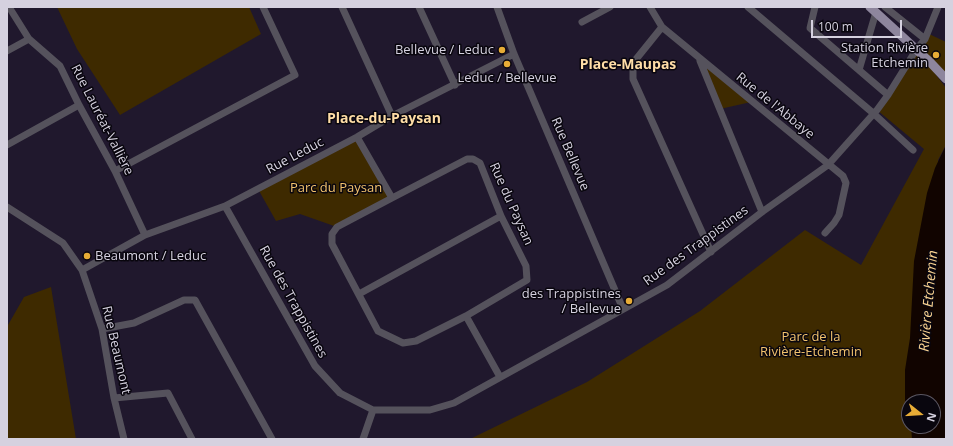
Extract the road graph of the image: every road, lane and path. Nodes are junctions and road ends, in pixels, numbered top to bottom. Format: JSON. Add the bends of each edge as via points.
{"nodes":[{"id":1,"x":9,"y":7,"type":"edge"},
{"id":2,"x":263,"y":7,"type":"edge"},
{"id":3,"x":342,"y":7,"type":"edge"},
{"id":4,"x":419,"y":7,"type":"edge"},
{"id":5,"x":497,"y":7,"type":"edge"},
{"id":6,"x":610,"y":7,"type":"edge"},
{"id":7,"x":650,"y":7,"type":"edge"},
{"id":8,"x":748,"y":7,"type":"edge"},
{"id":9,"x":816,"y":7,"type":"edge"},
{"id":10,"x":885,"y":7,"type":"edge"},
{"id":11,"x":938,"y":7,"type":"edge"},
{"id":12,"x":873,"y":10,"type":"edge"},
{"id":13,"x":582,"y":22,"type":"dead end"},
{"id":14,"x":662,"y":27,"type":"junction"},
{"id":15,"x":29,"y":39,"type":"junction"},
{"id":16,"x":925,"y":39,"type":"junction"},
{"id":17,"x":916,"y":50,"type":"junction"},
{"id":18,"x":7,"y":51,"type":"edge"},
{"id":19,"x":514,"y":54,"type":"junction"},
{"id":20,"x":699,"y":59,"type":"junction"},
{"id":21,"x":859,"y":70,"type":"junction"},
{"id":22,"x":946,"y":79,"type":"edge"},
{"id":23,"x":455,"y":85,"type":"junction"},
{"id":24,"x":888,"y":95,"type":"junction"},
{"id":25,"x":79,"y":105,"type":"junction"},
{"id":26,"x":874,"y":113,"type":"junction"},
{"id":27,"x":392,"y":116,"type":"junction"},
{"id":28,"x":357,"y":137,"type":"junction"},
{"id":29,"x":7,"y":145,"type":"edge"},
{"id":30,"x":913,"y":150,"type":"dead end"},
{"id":31,"x":828,"y":165,"type":"junction"},
{"id":32,"x":115,"y":171,"type":"junction"},
{"id":33,"x":392,"y":198,"type":"junction"},
{"id":34,"x":225,"y":206,"type":"junction"},
{"id":35,"x":7,"y":207,"type":"edge"},
{"id":36,"x":762,"y":212,"type":"junction"},
{"id":37,"x":501,"y":216,"type":"junction"},
{"id":38,"x":825,"y":233,"type":"dead end"},
{"id":39,"x":145,"y":235,"type":"junction"},
{"id":40,"x":711,"y":252,"type":"junction"},
{"id":41,"x":82,"y":270,"type":"junction"},
{"id":42,"x":359,"y":294,"type":"junction"},
{"id":43,"x":623,"y":309,"type":"junction"},
{"id":44,"x":466,"y":316,"type":"junction"},
{"id":45,"x":102,"y":329,"type":"junction"},
{"id":46,"x":500,"y":377,"type":"junction"},
{"id":47,"x":114,"y":398,"type":"junction"},
{"id":48,"x":374,"y":410,"type":"junction"},
{"id":49,"x":124,"y":439,"type":"edge"},
{"id":50,"x":192,"y":439,"type":"edge"},
{"id":51,"x":272,"y":439,"type":"edge"},
{"id":52,"x":363,"y":439,"type":"edge"}],
"edges":[{"from":1,"to":15,"type":"street","name":"Rue Lauréat-Vallière"},
{"from":2,"to":32,"type":"street","via":[[295,75]]},
{"from":3,"to":27,"type":"street"},
{"from":4,"to":23,"type":"street"},
{"from":5,"to":19,"type":"street","name":"Rue Bellevue"},
{"from":6,"to":13,"type":"street"},
{"from":7,"to":14,"type":"street","name":"Rue de l'Abbaye"},
{"from":8,"to":26,"type":"street"},
{"from":9,"to":21,"type":"street","via":[[810,28]]},
{"from":10,"to":16,"type":"street"},
{"from":11,"to":16,"type":"street","name":"Rue des Trappistines"},
{"from":12,"to":17,"type":"main road"},
{"from":12,"to":21,"type":"street"},
{"from":14,"to":20,"type":"street","name":"Rue de l'Abbaye"},
{"from":14,"to":40,"type":"street","via":[[633,63],[633,79]]},
{"from":15,"to":18,"type":"street"},
{"from":15,"to":25,"type":"street","name":"Rue Lauréat-Vallière","via":[[60,66]]},
{"from":16,"to":17,"type":"street","name":"Rue des Trappistines"},
{"from":17,"to":22,"type":"main road"},
{"from":17,"to":24,"type":"street","name":"Rue des Trappistines"},
{"from":19,"to":23,"type":"street","name":"Rue Leduc"},
{"from":19,"to":43,"type":"street","name":"Rue Bellevue"},
{"from":20,"to":31,"type":"street","name":"Rue de l'Abbaye"},
{"from":20,"to":36,"type":"street"},
{"from":21,"to":24,"type":"street"},
{"from":23,"to":27,"type":"street","name":"Rue Leduc"},
{"from":24,"to":26,"type":"street","name":"Rue des Trappistines"},
{"from":25,"to":29,"type":"street"},
{"from":25,"to":32,"type":"street","name":"Rue Lauréat-Vallière"},
{"from":26,"to":30,"type":"street"},
{"from":26,"to":31,"type":"street","name":"Rue des Trappistines"},
{"from":27,"to":28,"type":"street","name":"Rue Leduc"},
{"from":28,"to":33,"type":"street"},
{"from":28,"to":34,"type":"street","name":"Rue Leduc"},
{"from":31,"to":36,"type":"street","name":"Rue des Trappistines"},
{"from":31,"to":38,"type":"street","name":"Rue de l'Abbaye","via":[[843,176],[846,183],[839,215]]},
{"from":32,"to":39,"type":"street","name":"Rue Lauréat-Vallière"},
{"from":33,"to":37,"type":"street","name":"Rue du Paysan","via":[[467,159],[473,159],[480,163]]},
{"from":33,"to":42,"type":"street","name":"Rue du Paysan","via":[[337,227],[332,234],[332,244]]},
{"from":34,"to":39,"type":"street","name":"Rue Leduc"},
{"from":34,"to":48,"type":"street","name":"Rue des Trappistines","via":[[315,366],[340,393]]},
{"from":35,"to":41,"type":"street","name":"Rue Beaumont","via":[[63,243]]},
{"from":36,"to":40,"type":"street","name":"Rue des Trappistines"},
{"from":37,"to":42,"type":"street"},
{"from":37,"to":44,"type":"street","name":"Rue du Paysan","via":[[526,266],[527,280]]},
{"from":39,"to":41,"type":"street","name":"Rue Leduc"},
{"from":40,"to":43,"type":"street","name":"Rue des Trappistines","via":[[666,286]]},
{"from":41,"to":45,"type":"street","name":"Rue Beaumont"},
{"from":42,"to":44,"type":"street","name":"Rue du Paysan","via":[[378,331],[403,342],[416,341]]},
{"from":43,"to":46,"type":"street","name":"Rue des Trappistines"},
{"from":44,"to":46,"type":"street"},
{"from":45,"to":47,"type":"street","name":"Rue Beaumont"},
{"from":45,"to":51,"type":"street","via":[[134,323],[184,300],[195,300]]},
{"from":46,"to":48,"type":"street","name":"Rue des Trappistines","via":[[454,403],[430,410]]},
{"from":47,"to":49,"type":"street","name":"Rue Beaumont"},
{"from":47,"to":50,"type":"street","via":[[168,393]]},
{"from":48,"to":52,"type":"street"}]}
